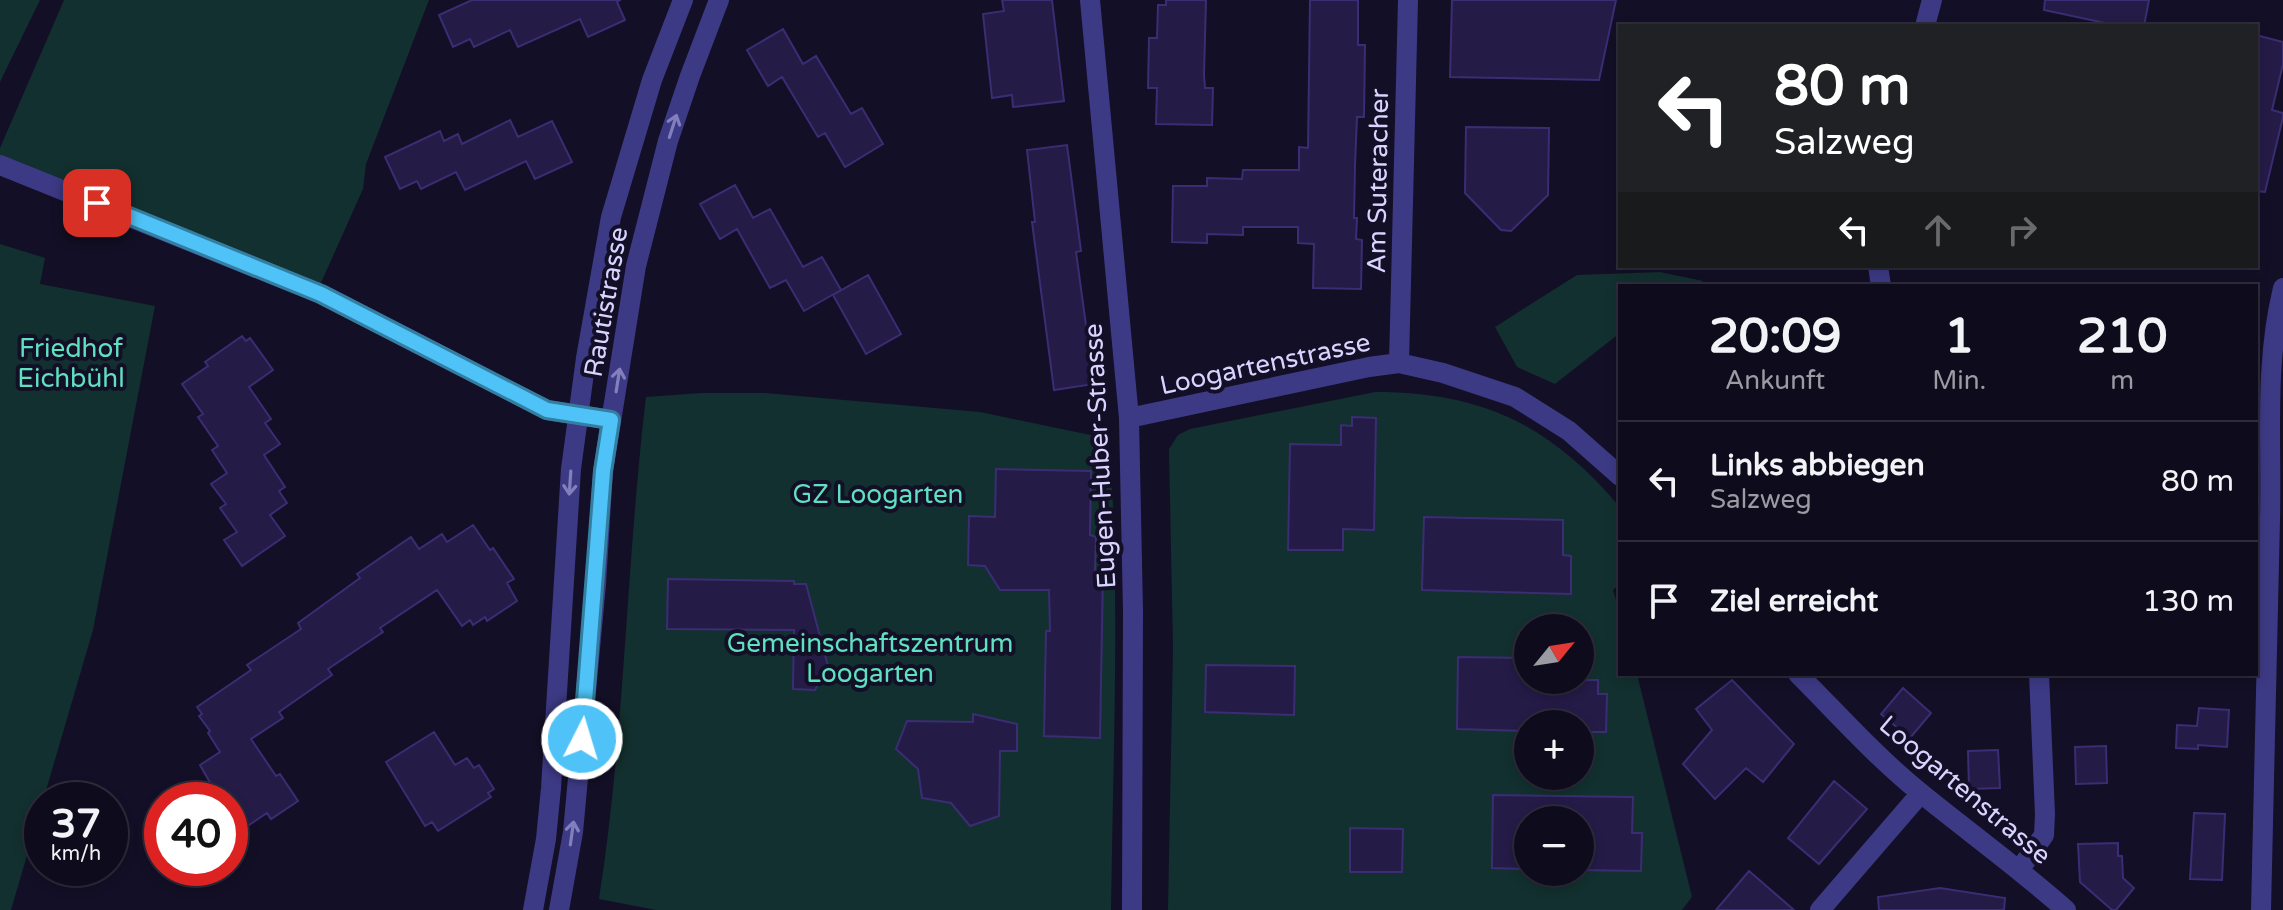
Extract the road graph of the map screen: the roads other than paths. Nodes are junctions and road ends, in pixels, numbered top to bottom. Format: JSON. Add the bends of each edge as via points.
{"nodes":[{"id":1,"x":683,"y":0,"type":"edge"},
{"id":2,"x":719,"y":0,"type":"edge"},
{"id":3,"x":1090,"y":0,"type":"edge"},
{"id":4,"x":1408,"y":0,"type":"edge"},
{"id":5,"x":1932,"y":0,"type":"edge"},
{"id":6,"x":1926,"y":24,"type":"edge"},
{"id":7,"x":0,"y":165,"type":"edge"},
{"id":8,"x":2283,"y":288,"type":"edge"},
{"id":9,"x":1399,"y":363,"type":"junction"},
{"id":10,"x":578,"y":416,"type":"junction"},
{"id":11,"x":1129,"y":418,"type":"junction"},
{"id":12,"x":611,"y":420,"type":"junction"},
{"id":13,"x":2263,"y":448,"type":"edge"},
{"id":14,"x":1618,"y":474,"type":"edge"},
{"id":15,"x":1800,"y":676,"type":"edge"},
{"id":16,"x":2039,"y":676,"type":"edge"},
{"id":17,"x":1921,"y":793,"type":"junction"},
{"id":18,"x":2020,"y":869,"type":"junction"},
{"id":19,"x":533,"y":910,"type":"edge"},
{"id":20,"x":559,"y":910,"type":"edge"},
{"id":21,"x":1132,"y":910,"type":"edge"},
{"id":22,"x":1820,"y":910,"type":"edge"},
{"id":23,"x":2066,"y":910,"type":"edge"},
{"id":24,"x":2261,"y":910,"type":"edge"}],
"edges":[{"from":1,"to":10,"type":"street","name":"Rautistrasse","via":[[652,80],[611,217]]},
{"from":12,"to":2,"type":"street","name":"Rautistrasse","one_way":true,"via":[[636,266],[668,141]]},
{"from":3,"to":11,"type":"street","name":"Eugen-Huber-Strasse"},
{"from":4,"to":9,"type":"street","name":"Am Suteracher"},
{"from":5,"to":6,"type":"street"},
{"from":7,"to":10,"type":"street","via":[[321,294],[527,401]]},
{"from":8,"to":13,"type":"street"},
{"from":9,"to":11,"type":"street","name":"Loogartenstrasse"},
{"from":9,"to":14,"type":"street","name":"Loogartenstrasse","via":[[1515,397],[1569,431]]},
{"from":10,"to":12,"type":"street"},
{"from":10,"to":19,"type":"street","name":"Rautistrasse","one_way":true,"via":[[551,788]]},
{"from":11,"to":21,"type":"street","name":"Eugen-Huber-Strasse"},
{"from":20,"to":12,"type":"street","name":"Rautistrasse","one_way":true,"via":[[573,832]]},
{"from":13,"to":24,"type":"street","via":[[2270,508]]},
{"from":15,"to":17,"type":"street","name":"Loogartenstrasse"},
{"from":16,"to":18,"type":"street","via":[[2044,835]]},
{"from":17,"to":18,"type":"street","name":"Loogartenstrasse"},
{"from":17,"to":22,"type":"street"},
{"from":18,"to":23,"type":"street","name":"Loogartenstrasse"}]}
